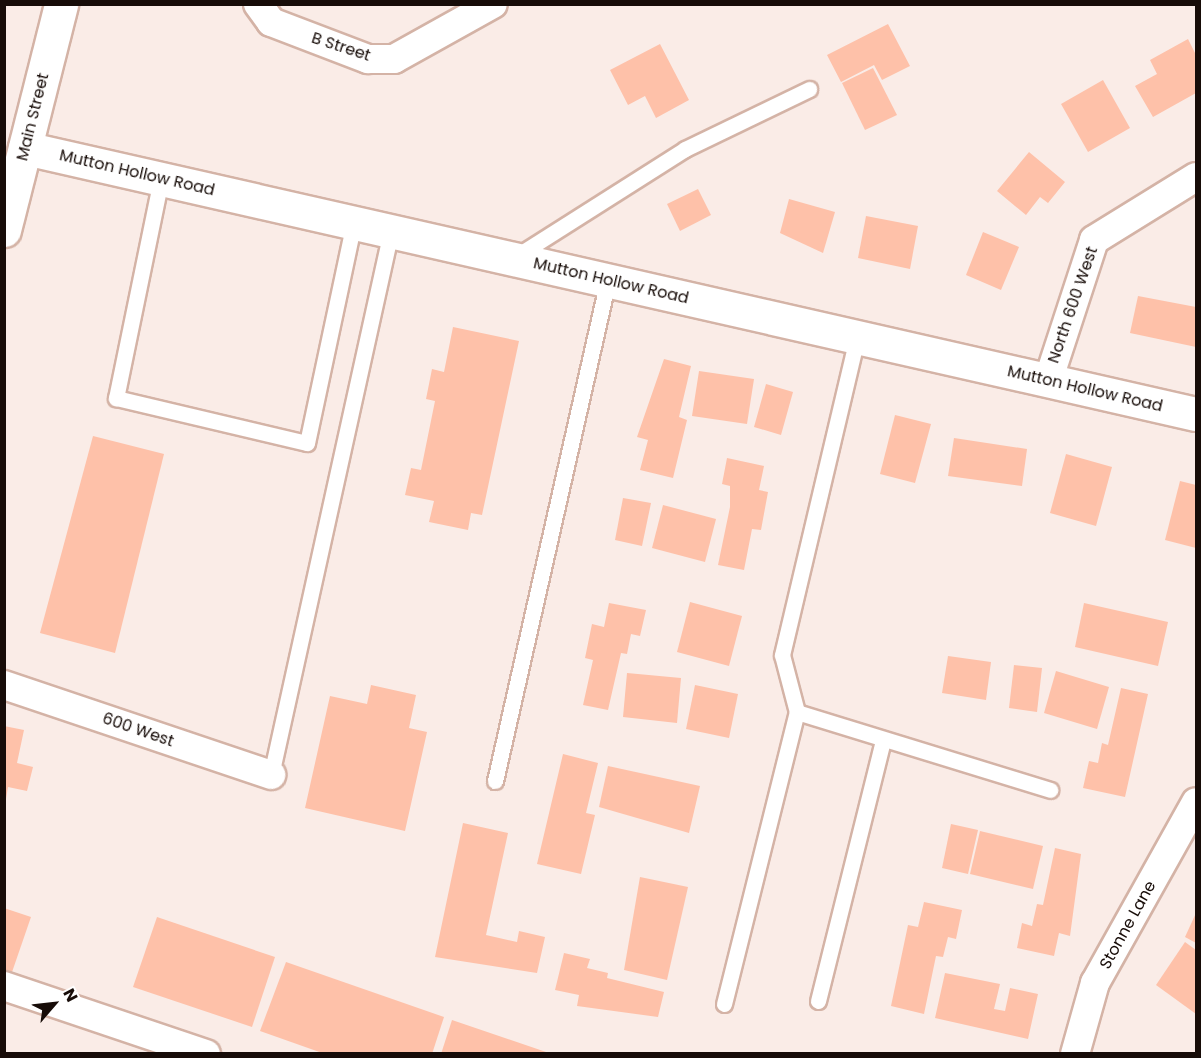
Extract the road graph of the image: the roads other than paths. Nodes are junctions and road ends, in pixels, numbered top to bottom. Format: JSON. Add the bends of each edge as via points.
{"nodes":[{"id":1,"x":61,"y":4,"type":"edge"},
{"id":2,"x":258,"y":4,"type":"edge"},
{"id":3,"x":493,"y":4,"type":"edge"},
{"id":4,"x":809,"y":89,"type":"dead end"},
{"id":5,"x":25,"y":148,"type":"junction"},
{"id":6,"x":1197,"y":177,"type":"edge"},
{"id":7,"x":161,"y":179,"type":"junction"},
{"id":8,"x":354,"y":222,"type":"junction"},
{"id":9,"x":4,"y":230,"type":"edge"},
{"id":10,"x":391,"y":231,"type":"junction"},
{"id":11,"x":513,"y":258,"type":"junction"},
{"id":12,"x":608,"y":280,"type":"junction"},
{"id":13,"x":857,"y":337,"type":"junction"},
{"id":14,"x":1048,"y":381,"type":"junction"},
{"id":15,"x":1197,"y":414,"type":"edge"},
{"id":16,"x":4,"y":685,"type":"edge"},
{"id":17,"x":797,"y":712,"type":"junction"},
{"id":18,"x":883,"y":741,"type":"junction"},
{"id":19,"x":271,"y":775,"type":"joint"},
{"id":20,"x":495,"y":781,"type":"dead end"},
{"id":21,"x":1050,"y":790,"type":"dead end"},
{"id":22,"x":1197,"y":802,"type":"edge"},
{"id":23,"x":4,"y":986,"type":"edge"},
{"id":24,"x":818,"y":1001,"type":"dead end"},
{"id":25,"x":724,"y":1004,"type":"dead end"},
{"id":26,"x":206,"y":1053,"type":"edge"},
{"id":27,"x":1075,"y":1053,"type":"edge"}],
"edges":[{"from":1,"to":5,"type":"street","name":"Main Street"},
{"from":2,"to":3,"type":"street","name":"B Street","via":[[271,22],[368,59],[386,59],[420,48]]},
{"from":4,"to":11,"type":"lane","via":[[685,149]]},
{"from":5,"to":7,"type":"street","name":"Mutton Hollow Road"},
{"from":5,"to":9,"type":"street","name":"Main Street"},
{"from":6,"to":14,"type":"street","name":"North 600 West","via":[[1094,240]]},
{"from":7,"to":8,"type":"street","name":"Mutton Hollow Road"},
{"from":7,"to":8,"type":"lane","via":[[116,398],[307,443]]},
{"from":8,"to":10,"type":"street","name":"Mutton Hollow Road"},
{"from":10,"to":11,"type":"street","name":"Mutton Hollow Road"},
{"from":10,"to":19,"type":"lane"},
{"from":11,"to":12,"type":"street","name":"Mutton Hollow Road"},
{"from":12,"to":13,"type":"street","name":"Mutton Hollow Road"},
{"from":12,"to":20,"type":"lane"},
{"from":13,"to":14,"type":"street","name":"Mutton Hollow Road"},
{"from":13,"to":17,"type":"lane","via":[[782,655]]},
{"from":14,"to":15,"type":"street","name":"Mutton Hollow Road"},
{"from":16,"to":19,"type":"street","name":"600 West"},
{"from":17,"to":18,"type":"lane"},
{"from":17,"to":25,"type":"lane"},
{"from":18,"to":21,"type":"lane"},
{"from":18,"to":24,"type":"lane"},
{"from":22,"to":27,"type":"street","name":"Stonne Lane","via":[[1095,983]]},
{"from":23,"to":26,"type":"street"}]}
